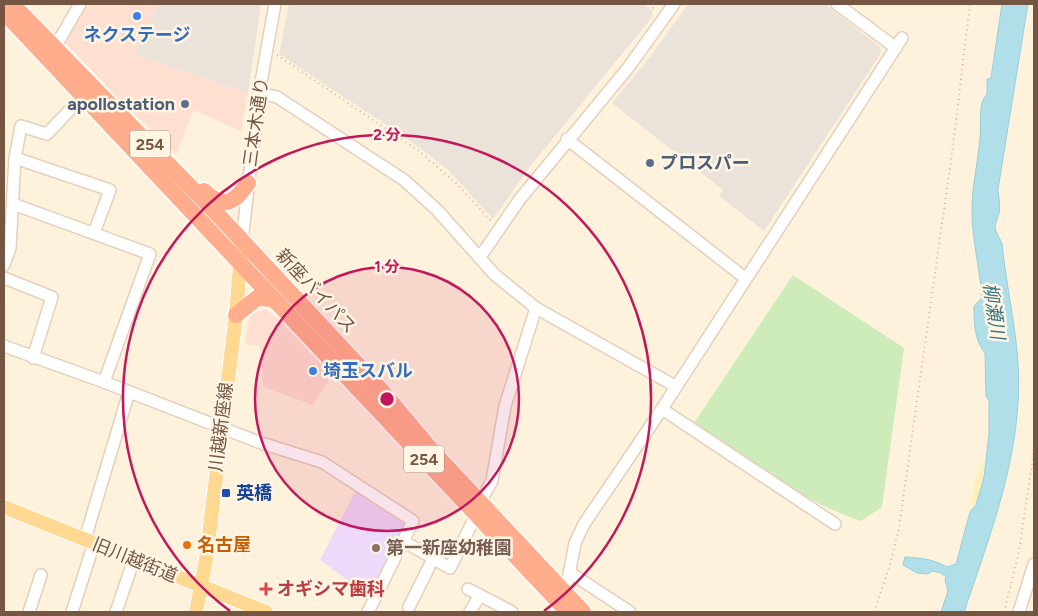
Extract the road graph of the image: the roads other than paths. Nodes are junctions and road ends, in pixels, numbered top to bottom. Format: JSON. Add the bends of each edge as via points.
{"nodes":[{"id":1,"x":12,"y":4,"type":"edge"},
{"id":2,"x":80,"y":4,"type":"edge"},
{"id":3,"x":276,"y":4,"type":"edge"},
{"id":4,"x":837,"y":4,"type":"edge"},
{"id":5,"x":669,"y":5,"type":"edge"},
{"id":6,"x":4,"y":12,"type":"edge"},
{"id":7,"x":902,"y":38,"type":"dead end"},
{"id":8,"x":896,"y":48,"type":"junction"},
{"id":9,"x":54,"y":49,"type":"junction"},
{"id":10,"x":259,"y":93,"type":"junction"},
{"id":11,"x":83,"y":96,"type":"junction"},
{"id":12,"x":567,"y":139,"type":"junction"},
{"id":13,"x":148,"y":142,"type":"junction"},
{"id":14,"x":15,"y":158,"type":"junction"},
{"id":15,"x":248,"y":183,"type":"junction"},
{"id":16,"x":13,"y":204,"type":"junction"},
{"id":17,"x":94,"y":233,"type":"junction"},
{"id":18,"x":242,"y":241,"type":"junction"},
{"id":19,"x":7,"y":247,"type":"edge"},
{"id":20,"x":480,"y":257,"type":"junction"},
{"id":21,"x":241,"y":264,"type":"junction"},
{"id":22,"x":4,"y":265,"type":"edge"},
{"id":23,"x":4,"y":278,"type":"edge"},
{"id":24,"x":745,"y":278,"type":"junction"},
{"id":25,"x":281,"y":305,"type":"junction"},
{"id":26,"x":536,"y":308,"type":"junction"},
{"id":27,"x":236,"y":315,"type":"junction"},
{"id":28,"x":4,"y":346,"type":"edge"},
{"id":29,"x":33,"y":358,"type":"junction"},
{"id":30,"x":104,"y":382,"type":"junction"},
{"id":31,"x":676,"y":386,"type":"junction"},
{"id":32,"x":129,"y":392,"type":"junction"},
{"id":33,"x":662,"y":408,"type":"junction"},
{"id":34,"x":222,"y":428,"type":"junction"},
{"id":35,"x":4,"y":507,"type":"edge"},
{"id":36,"x":478,"y":509,"type":"junction"},
{"id":37,"x":835,"y":524,"type":"dead end"},
{"id":38,"x":403,"y":540,"type":"junction"},
{"id":39,"x":89,"y":541,"type":"junction"},
{"id":40,"x":134,"y":559,"type":"junction"},
{"id":41,"x":433,"y":559,"type":"junction"},
{"id":42,"x":1034,"y":564,"type":"edge"},
{"id":43,"x":41,"y":575,"type":"dead end"},
{"id":44,"x":202,"y":587,"type":"junction"},
{"id":45,"x":468,"y":589,"type":"dead end"},
{"id":46,"x":480,"y":595,"type":"junction"},
{"id":47,"x":409,"y":607,"type":"dead end"},
{"id":48,"x":29,"y":612,"type":"edge"},
{"id":49,"x":72,"y":612,"type":"edge"},
{"id":50,"x":116,"y":612,"type":"edge"},
{"id":51,"x":196,"y":612,"type":"edge"},
{"id":52,"x":266,"y":612,"type":"edge"},
{"id":53,"x":368,"y":612,"type":"edge"},
{"id":54,"x":470,"y":612,"type":"edge"},
{"id":55,"x":512,"y":612,"type":"edge"},
{"id":56,"x":568,"y":612,"type":"edge"},
{"id":57,"x":584,"y":612,"type":"edge"},
{"id":58,"x":630,"y":612,"type":"edge"},
{"id":59,"x":1019,"y":612,"type":"edge"}],
"edges":[{"from":1,"to":9,"type":"highway","name":"新座バイパス","number":"254"},
{"from":2,"to":9,"type":"street"},
{"from":3,"to":10,"type":"street","name":"三本木通り"},
{"from":4,"to":8,"type":"street"},
{"from":5,"to":12,"type":"street","via":[[628,68]]},
{"from":6,"to":11,"type":"highway","name":"新座バイパス","number":"254"},
{"from":7,"to":8,"type":"street"},
{"from":8,"to":24,"type":"street"},
{"from":9,"to":13,"type":"highway","name":"新座バイパス","number":"254"},
{"from":10,"to":15,"type":"street","name":"三本木通り"},
{"from":10,"to":20,"type":"street","via":[[277,96],[404,180]]},
{"from":11,"to":14,"type":"street","via":[[47,134],[21,126]]},
{"from":11,"to":21,"type":"highway","name":"新座バイパス","number":"254"},
{"from":12,"to":20,"type":"street"},
{"from":12,"to":24,"type":"street"},
{"from":13,"to":15,"type":"highway","via":[[218,202],[232,201]]},
{"from":13,"to":18,"type":"highway","name":"新座バイパス","number":"254"},
{"from":14,"to":16,"type":"street"},
{"from":14,"to":17,"type":"street","via":[[110,190]]},
{"from":15,"to":18,"type":"street","name":"三本木通り"},
{"from":16,"to":17,"type":"street"},
{"from":16,"to":19,"type":"street"},
{"from":17,"to":30,"type":"street","via":[[150,254]]},
{"from":18,"to":21,"type":"main road","name":"川越新座線"},
{"from":18,"to":36,"type":"highway","name":"新座バイパス","number":"254","via":[[380,389]]},
{"from":19,"to":22,"type":"street"},
{"from":20,"to":26,"type":"street","via":[[495,275]]},
{"from":21,"to":25,"type":"highway","name":"新座バイパス","number":"254"},
{"from":21,"to":27,"type":"main road","name":"川越新座線"},
{"from":23,"to":29,"type":"street","via":[[52,297]]},
{"from":24,"to":31,"type":"street"},
{"from":25,"to":27,"type":"highway","via":[[272,298],[257,298]]},
{"from":25,"to":36,"type":"highway","name":"新座バイパス","number":"254"},
{"from":26,"to":31,"type":"street"},
{"from":26,"to":36,"type":"street","via":[[505,406],[492,481]]},
{"from":27,"to":34,"type":"main road","name":"川越新座線"},
{"from":28,"to":29,"type":"street"},
{"from":29,"to":30,"type":"street"},
{"from":30,"to":32,"type":"street"},
{"from":31,"to":33,"type":"street"},
{"from":32,"to":34,"type":"street"},
{"from":32,"to":39,"type":"street"},
{"from":33,"to":37,"type":"street"},
{"from":33,"to":58,"type":"street","via":[[574,543],[569,576]]},
{"from":34,"to":38,"type":"street","via":[[322,462],[413,521]]},
{"from":34,"to":44,"type":"main road","name":"川越新座線"},
{"from":35,"to":39,"type":"main road","name":"旧川越街道"},
{"from":36,"to":41,"type":"street","via":[[450,568]]},
{"from":36,"to":56,"type":"highway","name":"新座バイパス","number":"254"},
{"from":36,"to":57,"type":"highway","name":"新座バイパス","number":"254"},
{"from":38,"to":41,"type":"street"},
{"from":38,"to":53,"type":"street"},
{"from":39,"to":40,"type":"main road","name":"旧川越街道"},
{"from":39,"to":49,"type":"street"},
{"from":40,"to":44,"type":"main road","name":"旧川越街道"},
{"from":40,"to":50,"type":"street"},
{"from":41,"to":47,"type":"street"},
{"from":42,"to":59,"type":"street"},
{"from":43,"to":48,"type":"street"},
{"from":44,"to":51,"type":"main road","name":"川越新座線"},
{"from":44,"to":52,"type":"main road","name":"旧川越街道"},
{"from":45,"to":46,"type":"street"},
{"from":46,"to":54,"type":"street"},
{"from":46,"to":55,"type":"street"}]}
